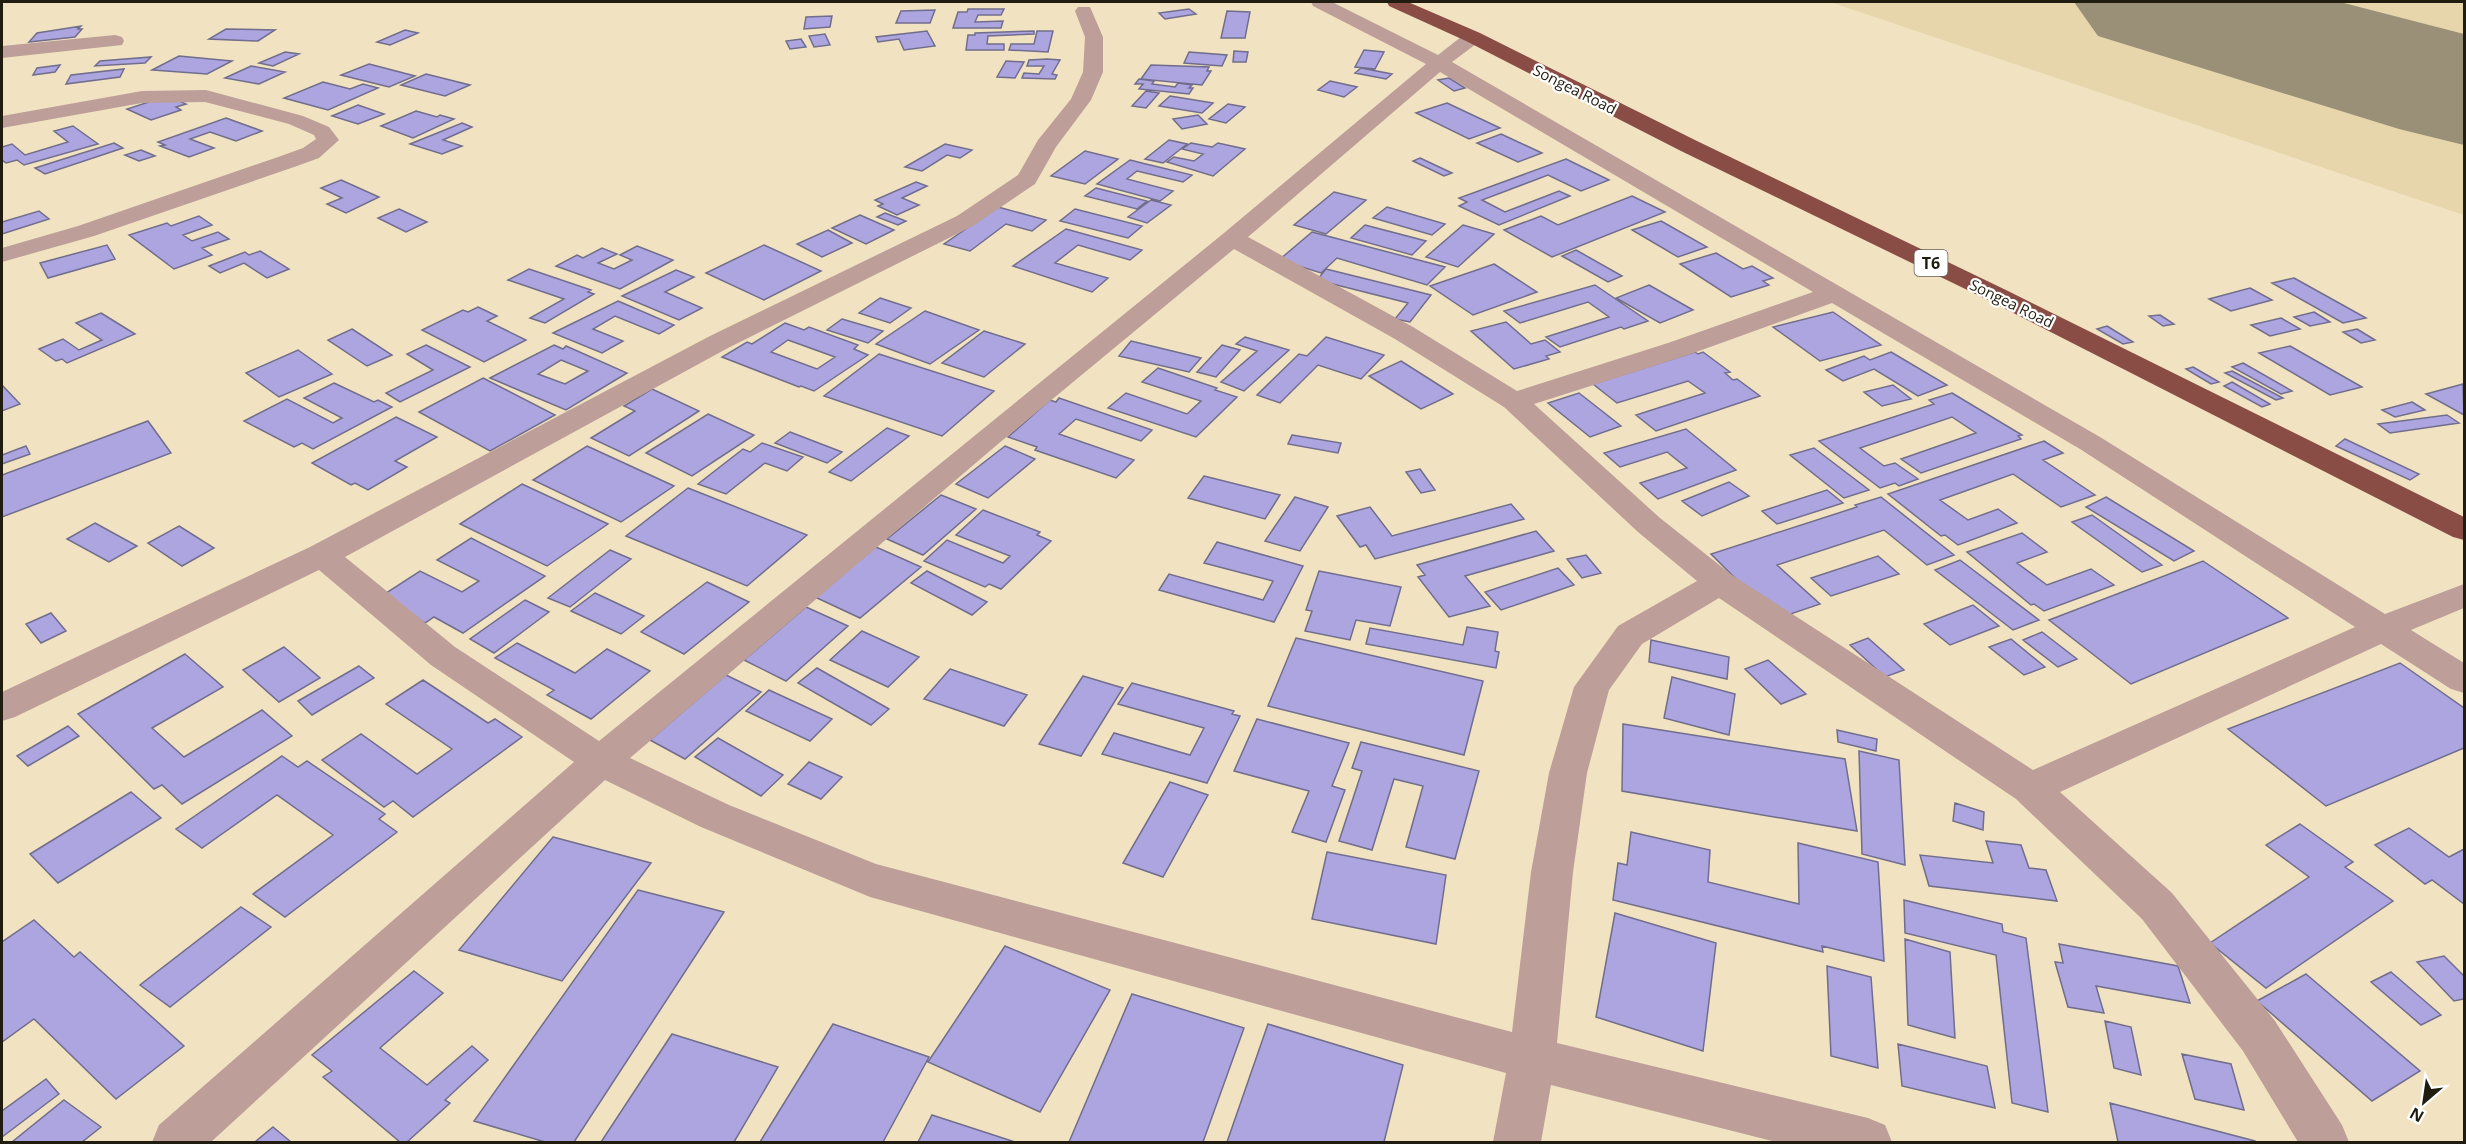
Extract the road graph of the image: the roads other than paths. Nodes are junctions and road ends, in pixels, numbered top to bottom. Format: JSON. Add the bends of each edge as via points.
{"nodes":[{"id":1,"x":1319,"y":2,"type":"edge"},
{"id":2,"x":1395,"y":2,"type":"edge"},
{"id":3,"x":1084,"y":11,"type":"dead end"},
{"id":4,"x":1473,"y":37,"type":"junction"},
{"id":5,"x":115,"y":41,"type":"dead end"},
{"id":6,"x":2,"y":52,"type":"edge"},
{"id":7,"x":1438,"y":63,"type":"junction"},
{"id":8,"x":2,"y":122,"type":"edge"},
{"id":9,"x":1232,"y":238,"type":"junction"},
{"id":10,"x":2,"y":255,"type":"edge"},
{"id":11,"x":1835,"y":293,"type":"junction"},
{"id":12,"x":1514,"y":401,"type":"junction"},
{"id":13,"x":2464,"y":530,"type":"edge"},
{"id":14,"x":322,"y":555,"type":"junction"},
{"id":15,"x":1720,"y":583,"type":"junction"},
{"id":16,"x":2464,"y":595,"type":"edge"},
{"id":17,"x":2384,"y":628,"type":"junction"},
{"id":18,"x":2464,"y":680,"type":"edge"},
{"id":19,"x":2,"y":707,"type":"edge"},
{"id":20,"x":601,"y":762,"type":"junction"},
{"id":21,"x":2030,"y":788,"type":"junction"},
{"id":22,"x":1532,"y":1059,"type":"junction"},
{"id":23,"x":176,"y":1143,"type":"edge"},
{"id":24,"x":1516,"y":1143,"type":"edge"},
{"id":25,"x":1868,"y":1143,"type":"edge"},
{"id":26,"x":2325,"y":1143,"type":"edge"}],
"edges":[{"from":1,"to":7,"type":"street"},
{"from":2,"to":4,"type":"highway","name":"Songea Road","number":"T6"},
{"from":3,"to":14,"type":"street","via":[[1094,37],[1093,72],[1081,100],[1046,145],[1027,179],[1003,197],[965,221],[719,342]]},
{"from":4,"to":7,"type":"street"},
{"from":4,"to":13,"type":"highway","name":"Songea Road","number":"T6"},
{"from":5,"to":6,"type":"street"},
{"from":7,"to":9,"type":"street"},
{"from":7,"to":11,"type":"street"},
{"from":8,"to":10,"type":"street","via":[[142,97],[206,96],[296,120],[322,130],[328,140],[311,153],[289,161],[86,231]]},
{"from":9,"to":12,"type":"street","via":[[1404,333]]},
{"from":9,"to":20,"type":"street"},
{"from":11,"to":12,"type":"street","via":[[1678,350]]},
{"from":11,"to":17,"type":"street","via":[[2090,443]]},
{"from":12,"to":15,"type":"street","via":[[1649,525]]},
{"from":14,"to":19,"type":"street"},
{"from":14,"to":20,"type":"street","via":[[443,656]]},
{"from":15,"to":21,"type":"street"},
{"from":15,"to":22,"type":"street","via":[[1630,634],[1592,687],[1568,773],[1555,850]]},
{"from":16,"to":17,"type":"street"},
{"from":17,"to":18,"type":"street"},
{"from":17,"to":21,"type":"street"},
{"from":20,"to":22,"type":"street","via":[[715,816],[870,880]]},
{"from":20,"to":23,"type":"street"},
{"from":21,"to":26,"type":"street","via":[[2157,906],[2259,1036]]},
{"from":22,"to":24,"type":"street"},
{"from":22,"to":25,"type":"street"}]}
